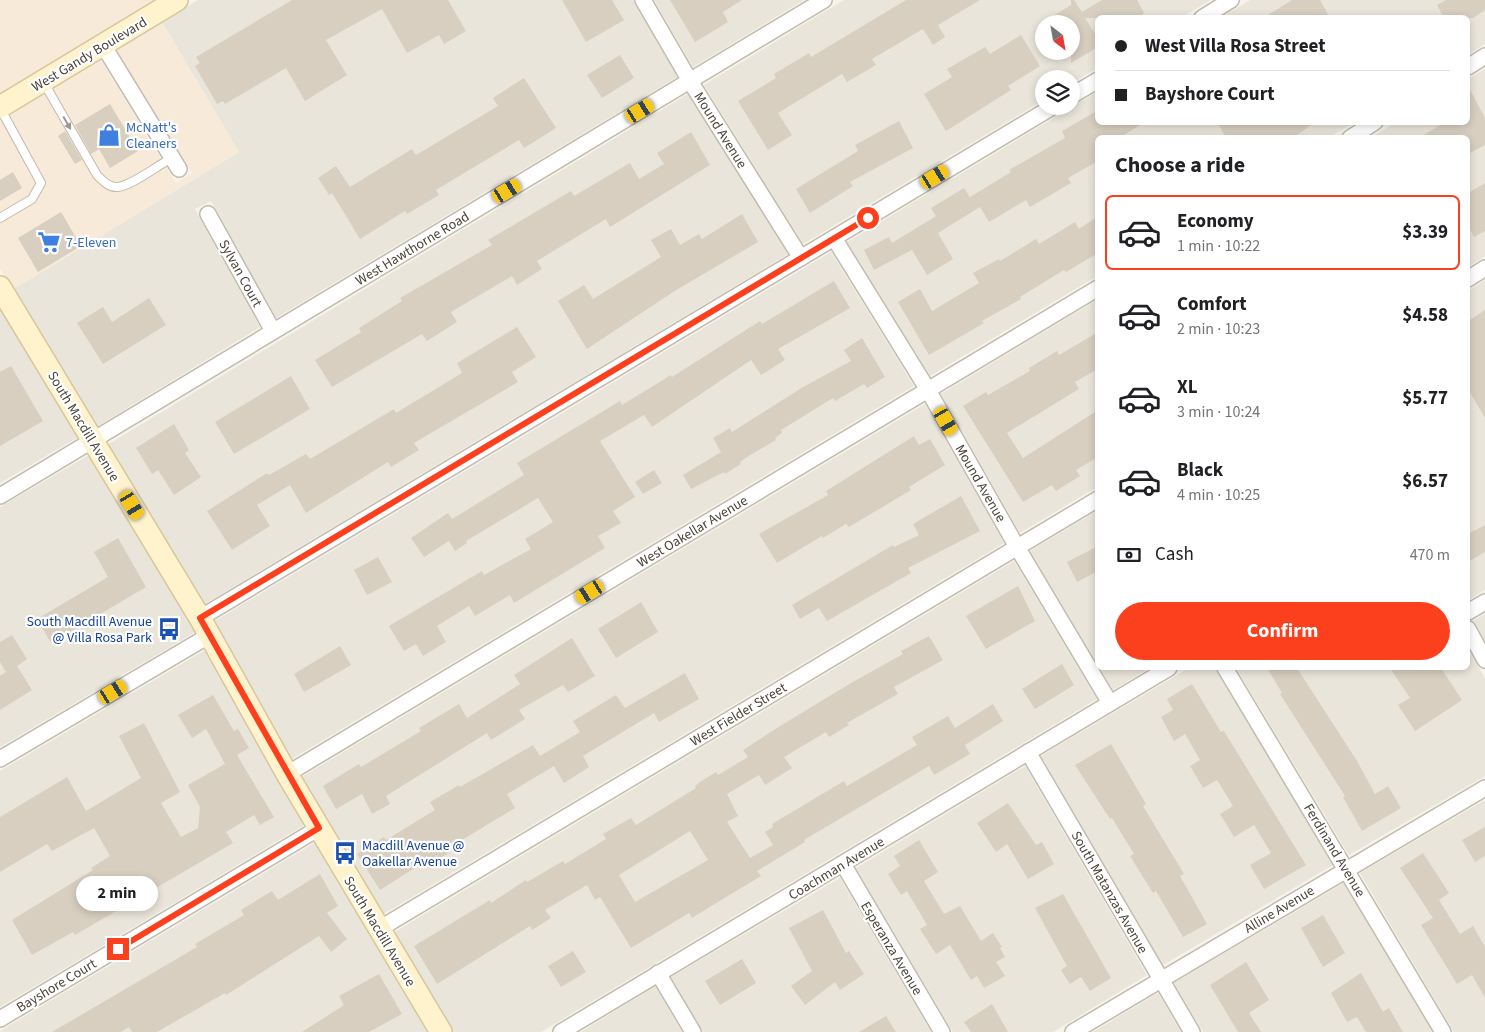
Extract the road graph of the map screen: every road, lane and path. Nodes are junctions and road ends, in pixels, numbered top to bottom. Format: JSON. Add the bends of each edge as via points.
{"nodes":[{"id":1,"x":177,"y":0,"type":"edge"},
{"id":2,"x":643,"y":0,"type":"edge"},
{"id":3,"x":824,"y":0,"type":"edge"},
{"id":4,"x":1231,"y":0,"type":"edge"},
{"id":5,"x":1207,"y":15,"type":"edge"},
{"id":6,"x":103,"y":45,"type":"junction"},
{"id":7,"x":1485,"y":56,"type":"edge"},
{"id":8,"x":1470,"y":66,"type":"edge"},
{"id":9,"x":43,"y":81,"type":"junction"},
{"id":10,"x":690,"y":81,"type":"junction"},
{"id":11,"x":1095,"y":82,"type":"edge"},
{"id":12,"x":1080,"y":91,"type":"edge"},
{"id":13,"x":0,"y":108,"type":"edge"},
{"id":14,"x":1039,"y":115,"type":"edge"},
{"id":15,"x":1370,"y":125,"type":"edge"},
{"id":16,"x":1355,"y":135,"type":"edge"},
{"id":17,"x":175,"y":163,"type":"joint"},
{"id":18,"x":208,"y":214,"type":"dead end"},
{"id":19,"x":0,"y":218,"type":"edge"},
{"id":20,"x":834,"y":238,"type":"junction"},
{"id":21,"x":801,"y":258,"type":"junction"},
{"id":22,"x":1485,"y":268,"type":"edge"},
{"id":23,"x":1470,"y":278,"type":"edge"},
{"id":24,"x":1,"y":289,"type":"edge"},
{"id":25,"x":1095,"y":290,"type":"edge"},
{"id":26,"x":273,"y":331,"type":"junction"},
{"id":27,"x":928,"y":390,"type":"junction"},
{"id":28,"x":94,"y":441,"type":"junction"},
{"id":29,"x":0,"y":496,"type":"edge"},
{"id":30,"x":1095,"y":501,"type":"edge"},
{"id":31,"x":1017,"y":547,"type":"junction"},
{"id":32,"x":1485,"y":602,"type":"edge"},
{"id":33,"x":1470,"y":611,"type":"edge"},
{"id":34,"x":205,"y":627,"type":"junction"},
{"id":35,"x":1470,"y":632,"type":"edge"},
{"id":36,"x":1485,"y":660,"type":"edge"},
{"id":37,"x":1166,"y":670,"type":"edge"},
{"id":38,"x":1227,"y":670,"type":"edge"},
{"id":39,"x":1110,"y":703,"type":"junction"},
{"id":40,"x":1028,"y":752,"type":"junction"},
{"id":41,"x":0,"y":759,"type":"edge"},
{"id":42,"x":287,"y":774,"type":"junction"},
{"id":43,"x":1485,"y":788,"type":"edge"},
{"id":44,"x":319,"y":828,"type":"junction"},
{"id":45,"x":842,"y":864,"type":"junction"},
{"id":46,"x":1346,"y":869,"type":"junction"},
{"id":47,"x":380,"y":929,"type":"junction"},
{"id":48,"x":658,"y":973,"type":"junction"},
{"id":49,"x":1160,"y":979,"type":"junction"},
{"id":50,"x":0,"y":1019,"type":"edge"},
{"id":51,"x":441,"y":1032,"type":"edge"},
{"id":52,"x":561,"y":1032,"type":"edge"},
{"id":53,"x":693,"y":1032,"type":"edge"},
{"id":54,"x":942,"y":1032,"type":"edge"},
{"id":55,"x":1073,"y":1032,"type":"edge"},
{"id":56,"x":1192,"y":1032,"type":"edge"},
{"id":57,"x":1443,"y":1032,"type":"edge"}],
"edges":[{"from":1,"to":6,"type":"street","name":"West Gandy Boulevard"},
{"from":2,"to":10,"type":"street","name":"Mound Avenue"},
{"from":3,"to":10,"type":"street","name":"West Hawthorne Road"},
{"from":4,"to":5,"type":"street"},
{"from":6,"to":9,"type":"street","name":"West Gandy Boulevard"},
{"from":6,"to":17,"type":"street"},
{"from":7,"to":8,"type":"street"},
{"from":9,"to":13,"type":"street","name":"West Gandy Boulevard"},
{"from":9,"to":17,"type":"lane","one_way":true,"via":[[97,175],[107,185],[117,188]]},
{"from":10,"to":21,"type":"street","name":"Mound Avenue"},
{"from":10,"to":26,"type":"street","name":"West Hawthorne Road"},
{"from":11,"to":12,"type":"street"},
{"from":13,"to":19,"type":"lane","via":[[41,183],[32,199]]},
{"from":14,"to":20,"type":"street"},
{"from":15,"to":16,"type":"street"},
{"from":18,"to":26,"type":"street","name":"Sylvan Court"},
{"from":20,"to":21,"type":"street"},
{"from":20,"to":27,"type":"street","name":"Mound Avenue"},
{"from":21,"to":34,"type":"street"},
{"from":22,"to":23,"type":"street"},
{"from":24,"to":28,"type":"street","name":"South Macdill Avenue"},
{"from":25,"to":27,"type":"street","name":"West Oakellar Avenue"},
{"from":26,"to":28,"type":"street","name":"West Hawthorne Road"},
{"from":27,"to":31,"type":"street","name":"Mound Avenue"},
{"from":27,"to":42,"type":"street","name":"West Oakellar Avenue"},
{"from":28,"to":29,"type":"street","name":"West Hawthorne Road"},
{"from":28,"to":34,"type":"street","name":"South Macdill Avenue"},
{"from":30,"to":31,"type":"street","name":"West Fielder Street"},
{"from":31,"to":39,"type":"street","name":"Mound Avenue"},
{"from":31,"to":47,"type":"street","name":"West Fielder Street"},
{"from":32,"to":33,"type":"street"},
{"from":34,"to":41,"type":"street"},
{"from":34,"to":42,"type":"street","name":"South Macdill Avenue"},
{"from":35,"to":36,"type":"street"},
{"from":37,"to":39,"type":"street","name":"Coachman Avenue"},
{"from":38,"to":46,"type":"street","name":"Ferdinand Avenue"},
{"from":39,"to":40,"type":"street","name":"Coachman Avenue"},
{"from":40,"to":45,"type":"street","name":"Coachman Avenue"},
{"from":40,"to":49,"type":"street","name":"South Matanzas Avenue"},
{"from":42,"to":44,"type":"street","name":"South Macdill Avenue"},
{"from":43,"to":46,"type":"street","name":"Alline Avenue"},
{"from":44,"to":47,"type":"street","name":"South Macdill Avenue"},
{"from":44,"to":50,"type":"street","name":"Bayshore Court"},
{"from":45,"to":48,"type":"street","name":"Coachman Avenue"},
{"from":45,"to":54,"type":"street","name":"Esperanza Avenue"},
{"from":46,"to":49,"type":"street","name":"Alline Avenue"},
{"from":46,"to":57,"type":"street","name":"Ferdinand Avenue"},
{"from":47,"to":51,"type":"street","name":"South Macdill Avenue"},
{"from":48,"to":52,"type":"street","name":"Coachman Avenue"},
{"from":48,"to":53,"type":"street"},
{"from":49,"to":55,"type":"street","name":"Alline Avenue"},
{"from":49,"to":56,"type":"street","name":"South Matanzas Avenue"}]}
